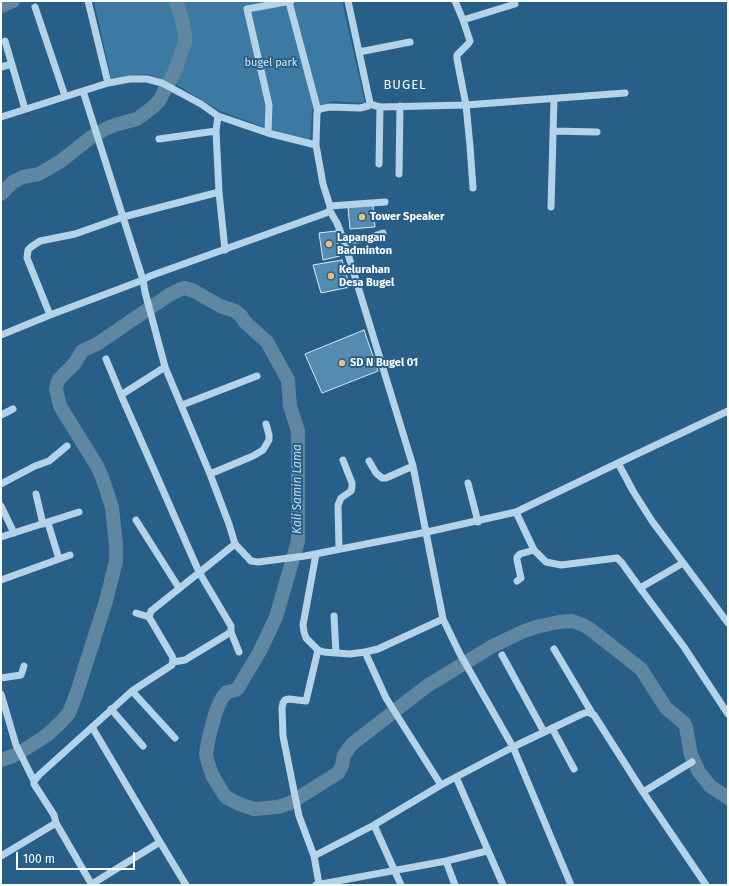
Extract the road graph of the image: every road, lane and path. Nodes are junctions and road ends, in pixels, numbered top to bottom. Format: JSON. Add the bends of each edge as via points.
{"nodes":[{"id":1,"x":88,"y":1,"type":"edge"},
{"id":2,"x":290,"y":1,"type":"edge"},
{"id":3,"x":348,"y":1,"type":"edge"},
{"id":4,"x":455,"y":1,"type":"edge"},
{"id":5,"x":515,"y":4,"type":"dead end"},
{"id":6,"x":35,"y":7,"type":"dead end"},
{"id":7,"x":464,"y":20,"type":"junction"},
{"id":8,"x":5,"y":41,"type":"dead end"},
{"id":9,"x":410,"y":42,"type":"dead end"},
{"id":10,"x":359,"y":52,"type":"junction"},
{"id":11,"x":12,"y":64,"type":"junction"},
{"id":12,"x":1,"y":67,"type":"edge"},
{"id":13,"x":108,"y":83,"type":"junction"},
{"id":14,"x":83,"y":91,"type":"junction"},
{"id":15,"x":625,"y":93,"type":"dead end"},
{"id":16,"x":65,"y":96,"type":"junction"},
{"id":17,"x":554,"y":99,"type":"junction"},
{"id":18,"x":369,"y":104,"type":"junction"},
{"id":19,"x":466,"y":105,"type":"junction"},
{"id":20,"x":400,"y":106,"type":"junction"},
{"id":21,"x":380,"y":107,"type":"junction"},
{"id":22,"x":25,"y":109,"type":"junction"},
{"id":23,"x":318,"y":111,"type":"junction"},
{"id":24,"x":218,"y":116,"type":"junction"},
{"id":25,"x":1,"y":117,"type":"edge"},
{"id":26,"x":216,"y":131,"type":"junction"},
{"id":27,"x":553,"y":131,"type":"junction"},
{"id":28,"x":597,"y":132,"type":"dead end"},
{"id":29,"x":268,"y":133,"type":"junction"},
{"id":30,"x":160,"y":139,"type":"dead end"},
{"id":31,"x":316,"y":145,"type":"junction"},
{"id":32,"x":379,"y":164,"type":"dead end"},
{"id":33,"x":399,"y":174,"type":"dead end"},
{"id":34,"x":473,"y":188,"type":"dead end"},
{"id":35,"x":219,"y":192,"type":"junction"},
{"id":36,"x":385,"y":202,"type":"dead end"},
{"id":37,"x":550,"y":206,"type":"dead end"},
{"id":38,"x":330,"y":208,"type":"junction"},
{"id":39,"x":123,"y":217,"type":"junction"},
{"id":40,"x":383,"y":233,"type":"dead end"},
{"id":41,"x":344,"y":241,"type":"junction"},
{"id":42,"x":225,"y":250,"type":"junction"},
{"id":43,"x":143,"y":280,"type":"junction"},
{"id":44,"x":50,"y":315,"type":"junction"},
{"id":45,"x":1,"y":335,"type":"edge"},
{"id":46,"x":106,"y":359,"type":"dead end"},
{"id":47,"x":165,"y":367,"type":"junction"},
{"id":48,"x":257,"y":376,"type":"dead end"},
{"id":49,"x":121,"y":395,"type":"junction"},
{"id":50,"x":182,"y":405,"type":"junction"},
{"id":51,"x":13,"y":409,"type":"dead end"},
{"id":52,"x":728,"y":411,"type":"edge"},
{"id":53,"x":1,"y":415,"type":"edge"},
{"id":54,"x":266,"y":424,"type":"dead end"},
{"id":55,"x":67,"y":446,"type":"dead end"},
{"id":56,"x":343,"y":460,"type":"dead end"},
{"id":57,"x":369,"y":461,"type":"dead end"},
{"id":58,"x":618,"y":462,"type":"junction"},
{"id":59,"x":413,"y":466,"type":"junction"},
{"id":60,"x":210,"y":474,"type":"junction"},
{"id":61,"x":468,"y":483,"type":"dead end"},
{"id":62,"x":1,"y":484,"type":"edge"},
{"id":63,"x":36,"y":494,"type":"dead end"},
{"id":64,"x":1,"y":506,"type":"edge"},
{"id":65,"x":79,"y":512,"type":"dead end"},
{"id":66,"x":516,"y":512,"type":"junction"},
{"id":67,"x":136,"y":520,"type":"dead end"},
{"id":68,"x":478,"y":522,"type":"junction"},
{"id":69,"x":46,"y":523,"type":"junction"},
{"id":70,"x":427,"y":532,"type":"junction"},
{"id":71,"x":14,"y":533,"type":"junction"},
{"id":72,"x":1,"y":537,"type":"edge"},
{"id":73,"x":235,"y":544,"type":"junction"},
{"id":74,"x":339,"y":549,"type":"junction"},
{"id":75,"x":534,"y":550,"type":"junction"},
{"id":76,"x":316,"y":554,"type":"junction"},
{"id":77,"x":70,"y":555,"type":"dead end"},
{"id":78,"x":59,"y":559,"type":"junction"},
{"id":79,"x":683,"y":563,"type":"junction"},
{"id":80,"x":199,"y":572,"type":"junction"},
{"id":81,"x":1,"y":580,"type":"edge"},
{"id":82,"x":517,"y":581,"type":"dead end"},
{"id":83,"x":179,"y":588,"type":"junction"},
{"id":84,"x":640,"y":588,"type":"junction"},
{"id":85,"x":136,"y":613,"type":"dead end"},
{"id":86,"x":334,"y":616,"type":"dead end"},
{"id":87,"x":149,"y":617,"type":"junction"},
{"id":88,"x":443,"y":619,"type":"junction"},
{"id":89,"x":728,"y":623,"type":"edge"},
{"id":90,"x":231,"y":632,"type":"junction"},
{"id":91,"x":554,"y":649,"type":"dead end"},
{"id":92,"x":318,"y":650,"type":"junction"},
{"id":93,"x":239,"y":652,"type":"dead end"},
{"id":94,"x":365,"y":652,"type":"junction"},
{"id":95,"x":336,"y":653,"type":"junction"},
{"id":96,"x":502,"y":655,"type":"dead end"},
{"id":97,"x":173,"y":662,"type":"junction"},
{"id":98,"x":24,"y":666,"type":"dead end"},
{"id":99,"x":1,"y":678,"type":"edge"},
{"id":100,"x":132,"y":691,"type":"junction"},
{"id":101,"x":1,"y":694,"type":"edge"},
{"id":102,"x":111,"y":709,"type":"junction"},
{"id":103,"x":592,"y":713,"type":"junction"},
{"id":104,"x":728,"y":714,"type":"edge"},
{"id":105,"x":92,"y":726,"type":"junction"},
{"id":106,"x":552,"y":728,"type":"junction"},
{"id":107,"x":544,"y":732,"type":"junction"},
{"id":108,"x":175,"y":738,"type":"dead end"},
{"id":109,"x":143,"y":746,"type":"dead end"},
{"id":110,"x":513,"y":747,"type":"junction"},
{"id":111,"x":692,"y":762,"type":"dead end"},
{"id":112,"x":574,"y":769,"type":"dead end"},
{"id":113,"x":456,"y":777,"type":"junction"},
{"id":114,"x":34,"y":781,"type":"junction"},
{"id":115,"x":441,"y":785,"type":"junction"},
{"id":116,"x":643,"y":792,"type":"junction"},
{"id":117,"x":56,"y":823,"type":"junction"},
{"id":118,"x":374,"y":825,"type":"junction"},
{"id":119,"x":160,"y":842,"type":"junction"},
{"id":120,"x":487,"y":851,"type":"junction"},
{"id":121,"x":1,"y":856,"type":"edge"},
{"id":122,"x":314,"y":856,"type":"junction"},
{"id":123,"x":446,"y":861,"type":"junction"},
{"id":124,"x":395,"y":870,"type":"junction"},
{"id":125,"x":357,"y":881,"type":"edge"},
{"id":126,"x":92,"y":885,"type":"edge"},
{"id":127,"x":186,"y":885,"type":"edge"},
{"id":128,"x":317,"y":885,"type":"edge"},
{"id":129,"x":402,"y":885,"type":"edge"},
{"id":130,"x":455,"y":885,"type":"edge"},
{"id":131,"x":503,"y":885,"type":"edge"},
{"id":132,"x":571,"y":885,"type":"edge"},
{"id":133,"x":706,"y":885,"type":"edge"}],
"edges":[{"from":1,"to":13,"type":"street"},
{"from":2,"to":23,"type":"street"},
{"from":2,"to":29,"type":"street","via":[[247,9],[269,105]]},
{"from":3,"to":10,"type":"street"},
{"from":4,"to":7,"type":"street"},
{"from":5,"to":7,"type":"street"},
{"from":6,"to":16,"type":"street"},
{"from":7,"to":19,"type":"street","via":[[470,41],[457,55],[457,59]]},
{"from":8,"to":11,"type":"street"},
{"from":9,"to":10,"type":"street"},
{"from":10,"to":18,"type":"street"},
{"from":11,"to":12,"type":"street"},
{"from":11,"to":22,"type":"street"},
{"from":13,"to":14,"type":"street"},
{"from":13,"to":24,"type":"street","via":[[130,79],[147,79],[162,83]]},
{"from":14,"to":16,"type":"street"},
{"from":14,"to":39,"type":"street"},
{"from":15,"to":17,"type":"street"},
{"from":16,"to":22,"type":"street"},
{"from":17,"to":19,"type":"street"},
{"from":17,"to":27,"type":"street"},
{"from":18,"to":21,"type":"street"},
{"from":18,"to":23,"type":"street","via":[[360,108],[330,107]]},
{"from":19,"to":20,"type":"street"},
{"from":19,"to":34,"type":"street"},
{"from":20,"to":21,"type":"street"},
{"from":20,"to":33,"type":"street"},
{"from":21,"to":32,"type":"street"},
{"from":22,"to":25,"type":"street"},
{"from":23,"to":31,"type":"street"},
{"from":24,"to":26,"type":"street"},
{"from":24,"to":29,"type":"street"},
{"from":26,"to":30,"type":"street"},
{"from":26,"to":35,"type":"street"},
{"from":27,"to":28,"type":"street"},
{"from":27,"to":37,"type":"street"},
{"from":29,"to":31,"type":"street"},
{"from":31,"to":38,"type":"street"},
{"from":35,"to":39,"type":"street"},
{"from":35,"to":42,"type":"street"},
{"from":36,"to":38,"type":"street"},
{"from":38,"to":41,"type":"street"},
{"from":38,"to":42,"type":"street","via":[[326,213]]},
{"from":39,"to":43,"type":"street"},
{"from":39,"to":44,"type":"street","via":[[75,234],[40,241],[28,250],[27,258]]},
{"from":40,"to":41,"type":"street","via":[[365,239]]},
{"from":41,"to":59,"type":"street"},
{"from":42,"to":43,"type":"street"},
{"from":43,"to":44,"type":"street"},
{"from":43,"to":47,"type":"street"},
{"from":44,"to":45,"type":"street"},
{"from":46,"to":49,"type":"street"},
{"from":47,"to":49,"type":"street"},
{"from":47,"to":50,"type":"street"},
{"from":48,"to":50,"type":"street"},
{"from":49,"to":80,"type":"street"},
{"from":50,"to":60,"type":"street"},
{"from":51,"to":53,"type":"street"},
{"from":52,"to":58,"type":"street"},
{"from":54,"to":60,"type":"street","via":[[269,440],[263,450]]},
{"from":55,"to":62,"type":"street","via":[[49,461]]},
{"from":56,"to":74,"type":"street","via":[[352,487],[338,505]]},
{"from":57,"to":59,"type":"street","via":[[382,478]]},
{"from":58,"to":66,"type":"street"},
{"from":58,"to":79,"type":"street","via":[[643,507]]},
{"from":59,"to":70,"type":"street"},
{"from":60,"to":73,"type":"street"},
{"from":61,"to":68,"type":"street"},
{"from":63,"to":69,"type":"street"},
{"from":64,"to":71,"type":"street"},
{"from":65,"to":69,"type":"street"},
{"from":66,"to":68,"type":"street"},
{"from":66,"to":75,"type":"street"},
{"from":67,"to":83,"type":"street"},
{"from":68,"to":70,"type":"street"},
{"from":69,"to":71,"type":"street"},
{"from":69,"to":78,"type":"street"},
{"from":70,"to":74,"type":"street"},
{"from":70,"to":88,"type":"street"},
{"from":71,"to":72,"type":"street"},
{"from":73,"to":76,"type":"street","via":[[254,562]]},
{"from":73,"to":80,"type":"street"},
{"from":74,"to":76,"type":"street"},
{"from":75,"to":82,"type":"street","via":[[517,557],[521,578]]},
{"from":75,"to":84,"type":"street","via":[[546,562],[561,565],[617,558]]},
{"from":76,"to":92,"type":"street","via":[[303,624],[306,638]]},
{"from":77,"to":78,"type":"street"},
{"from":78,"to":81,"type":"street"},
{"from":79,"to":84,"type":"street"},
{"from":79,"to":89,"type":"street"},
{"from":80,"to":83,"type":"street"},
{"from":80,"to":90,"type":"street","via":[[231,626]]},
{"from":83,"to":87,"type":"street","via":[[151,610]]},
{"from":84,"to":104,"type":"street","via":[[684,646]]},
{"from":85,"to":87,"type":"street"},
{"from":86,"to":95,"type":"street"},
{"from":87,"to":97,"type":"street"},
{"from":88,"to":94,"type":"street","via":[[378,649]]},
{"from":88,"to":110,"type":"street","via":[[466,666]]},
{"from":90,"to":93,"type":"street"},
{"from":90,"to":97,"type":"street","via":[[185,660]]},
{"from":91,"to":103,"type":"street"},
{"from":92,"to":95,"type":"street"},
{"from":92,"to":122,"type":"street","via":[[306,701],[285,700],[282,708],[283,736],[299,816]]},
{"from":94,"to":95,"type":"street"},
{"from":94,"to":115,"type":"street","via":[[386,698]]},
{"from":96,"to":107,"type":"street"},
{"from":97,"to":100,"type":"street","via":[[170,667]]},
{"from":98,"to":99,"type":"street","via":[[21,675]]},
{"from":100,"to":102,"type":"street"},
{"from":100,"to":108,"type":"street"},
{"from":101,"to":114,"type":"street","via":[[16,745]]},
{"from":102,"to":105,"type":"street"},
{"from":102,"to":109,"type":"street"},
{"from":103,"to":106,"type":"street","via":[[582,714]]},
{"from":103,"to":116,"type":"street"},
{"from":105,"to":114,"type":"street"},
{"from":105,"to":119,"type":"street"},
{"from":106,"to":107,"type":"street"},
{"from":106,"to":112,"type":"street"},
{"from":107,"to":110,"type":"street"},
{"from":110,"to":113,"type":"street"},
{"from":110,"to":132,"type":"street"},
{"from":111,"to":116,"type":"street"},
{"from":113,"to":115,"type":"street"},
{"from":113,"to":120,"type":"street"},
{"from":114,"to":117,"type":"street"},
{"from":115,"to":118,"type":"street"},
{"from":116,"to":133,"type":"street"},
{"from":117,"to":121,"type":"street"},
{"from":117,"to":126,"type":"street"},
{"from":118,"to":122,"type":"street"},
{"from":118,"to":124,"type":"street"},
{"from":119,"to":126,"type":"street"},
{"from":119,"to":127,"type":"street"},
{"from":120,"to":123,"type":"street"},
{"from":120,"to":131,"type":"street"},
{"from":122,"to":128,"type":"street"},
{"from":123,"to":124,"type":"street"},
{"from":123,"to":130,"type":"street"},
{"from":124,"to":125,"type":"street"},
{"from":124,"to":129,"type":"street"},
{"from":125,"to":128,"type":"street"}]}
